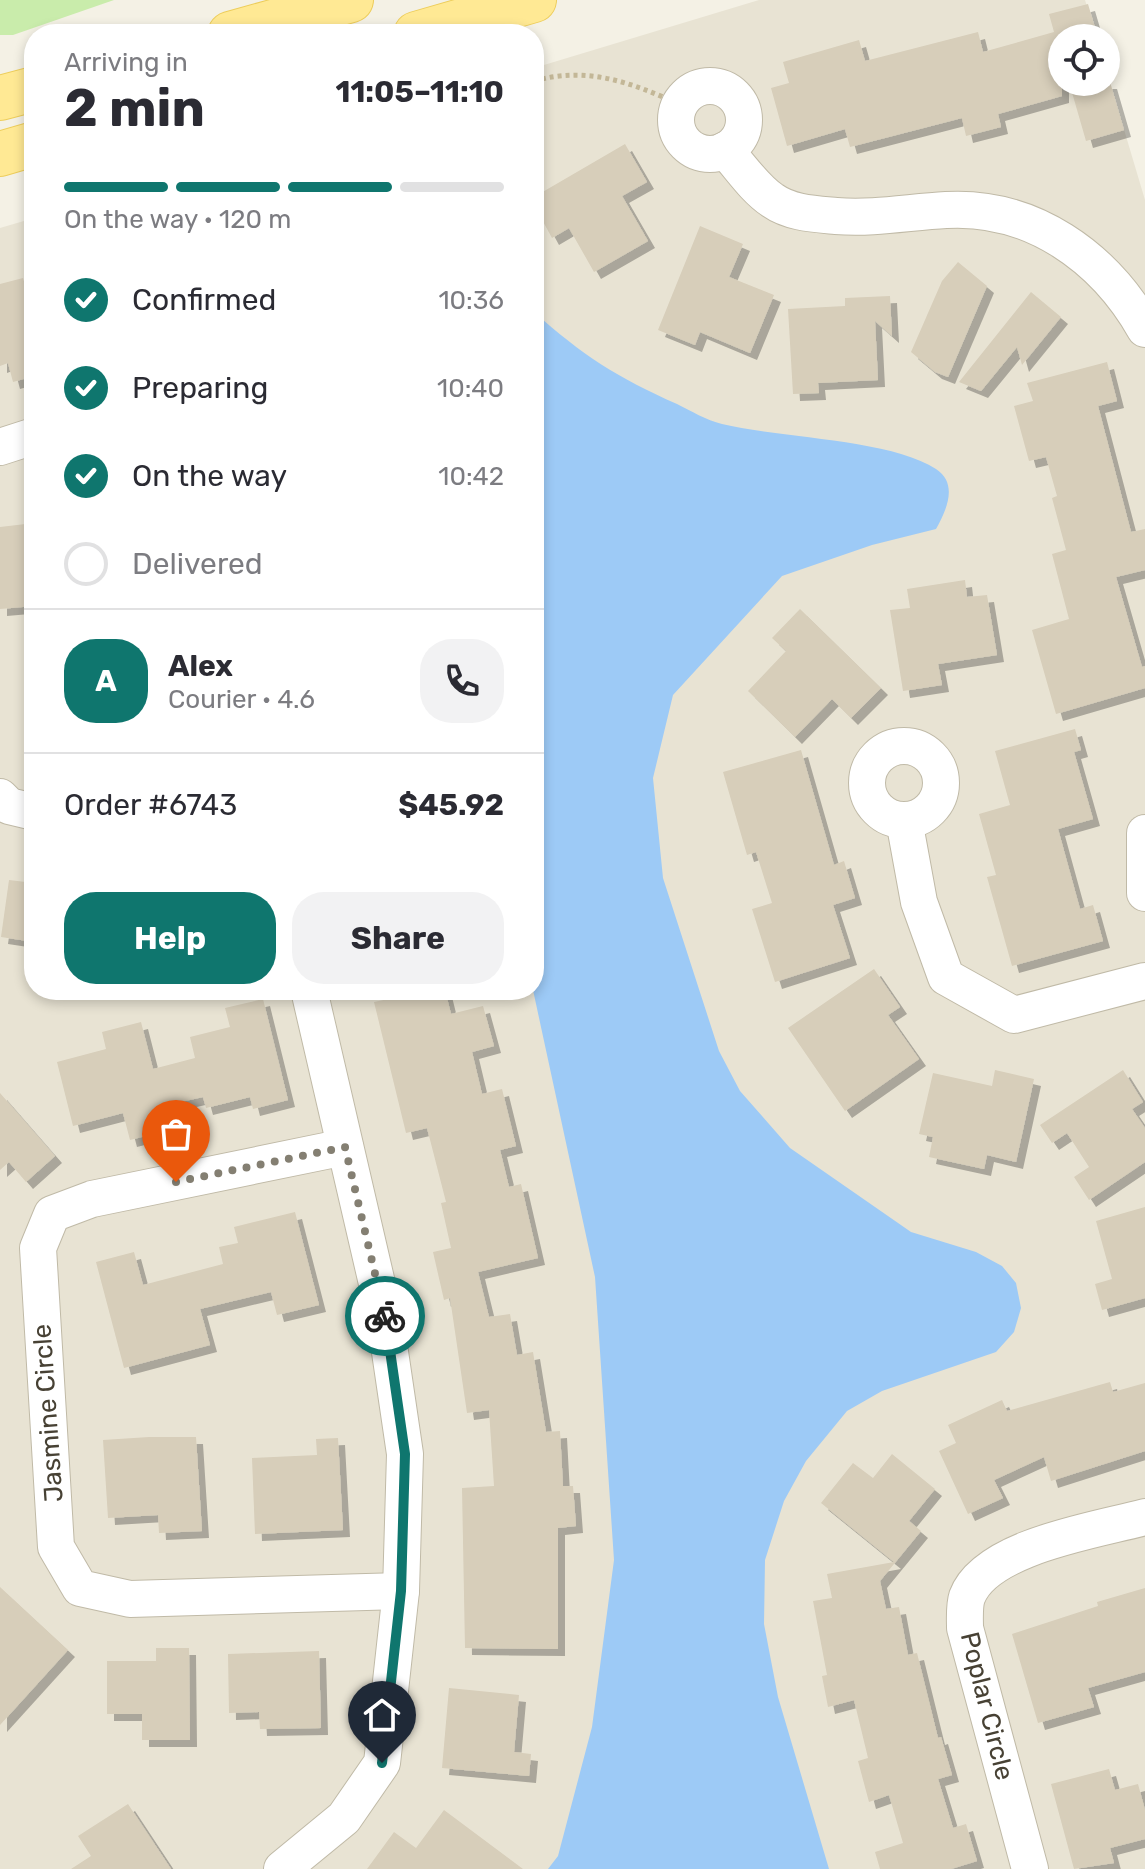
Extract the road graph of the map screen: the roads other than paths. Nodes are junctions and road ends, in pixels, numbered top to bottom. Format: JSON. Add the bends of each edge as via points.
{"nodes":[{"id":1,"x":351,"y":0,"type":"edge"},
{"id":2,"x":534,"y":0,"type":"edge"},
{"id":3,"x":266,"y":24,"type":"edge"},
{"id":4,"x":451,"y":24,"type":"edge"},
{"id":5,"x":24,"y":92,"type":"edge"},
{"id":6,"x":0,"y":98,"type":"edge"},
{"id":7,"x":24,"y":147,"type":"edge"},
{"id":8,"x":725,"y":150,"type":"junction"},
{"id":9,"x":0,"y":154,"type":"edge"},
{"id":10,"x":1145,"y":329,"type":"edge"},
{"id":11,"x":24,"y":439,"type":"edge"},
{"id":12,"x":0,"y":447,"type":"edge"},
{"id":13,"x":0,"y":797,"type":"edge"},
{"id":14,"x":24,"y":810,"type":"edge"},
{"id":15,"x":904,"y":820,"type":"dead end"},
{"id":16,"x":1145,"y":833,"type":"edge"},
{"id":17,"x":1145,"y":893,"type":"edge"},
{"id":18,"x":1145,"y":981,"type":"edge"},
{"id":19,"x":311,"y":1000,"type":"edge"},
{"id":20,"x":345,"y":1147,"type":"junction"},
{"id":21,"x":1145,"y":1517,"type":"edge"},
{"id":22,"x":401,"y":1591,"type":"junction"},
{"id":23,"x":282,"y":1869,"type":"edge"},
{"id":24,"x":1030,"y":1869,"type":"edge"}],
"edges":[{"from":1,"to":3,"type":"main road"},
{"from":2,"to":4,"type":"main road"},
{"from":5,"to":6,"type":"main road"},
{"from":7,"to":9,"type":"main road"},
{"from":8,"to":8,"type":"street","via":[[705,154],[686,144],[676,125],[686,95],[705,86],[735,96],[744,125]]},
{"from":8,"to":10,"type":"street","via":[[771,200],[803,213],[866,219],[949,210],[1017,216],[1080,249],[1131,305]]},
{"from":11,"to":12,"type":"street"},
{"from":13,"to":14,"type":"street"},
{"from":15,"to":18,"type":"street","via":[[919,902],[946,977],[1014,1015]]},
{"from":16,"to":17,"type":"street"},
{"from":19,"to":20,"type":"street"},
{"from":20,"to":22,"type":"street","via":[[385,1318],[405,1454]]},
{"from":20,"to":22,"type":"street","name":"Jasmine Circle","via":[[92,1199],[52,1214],[38,1248],[56,1547],[80,1588],[130,1599]]},
{"from":21,"to":24,"type":"street","name":"Poplar Circle","via":[[1012,1554],[985,1572],[967,1597],[965,1628]]},
{"from":22,"to":23,"type":"street","via":[[382,1763],[344,1818]]}]}
